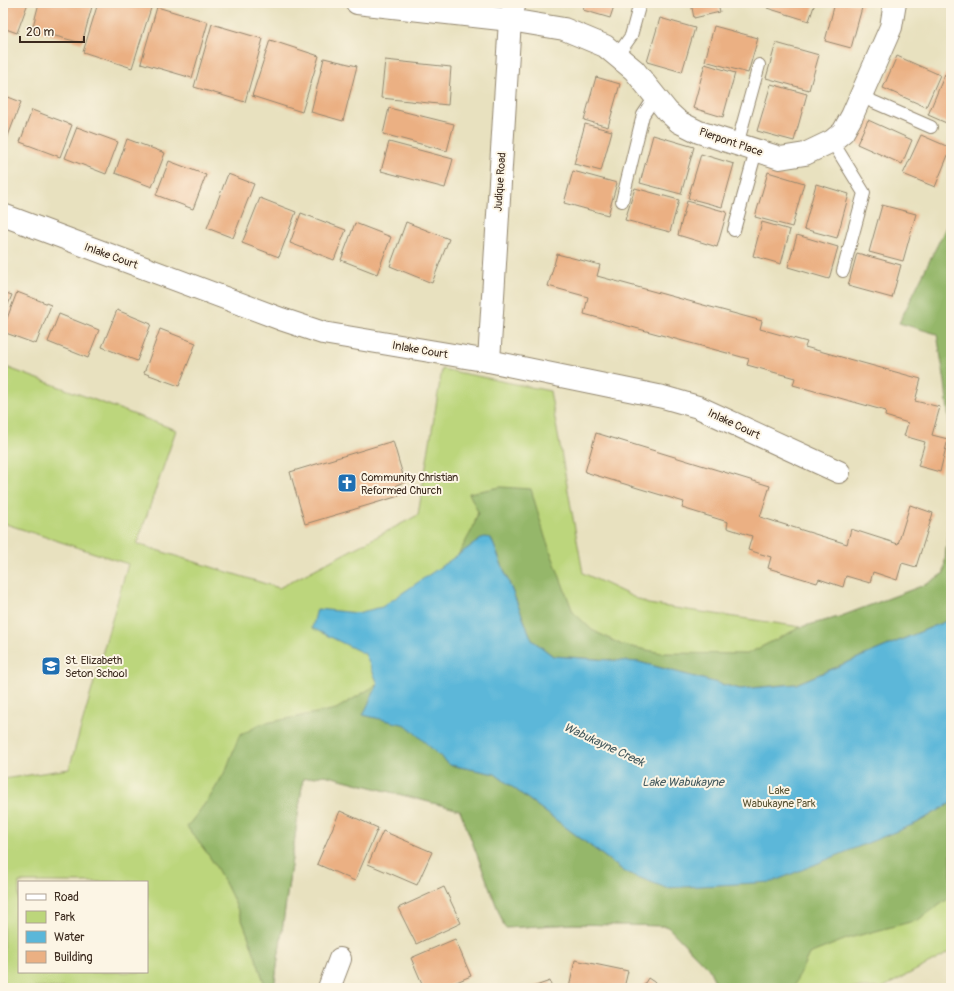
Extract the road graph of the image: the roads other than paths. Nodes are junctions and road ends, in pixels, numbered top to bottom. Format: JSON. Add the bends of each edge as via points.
{"nodes":[{"id":1,"x":357,"y":3,"type":"edge"},
{"id":2,"x":640,"y":3,"type":"edge"},
{"id":3,"x":895,"y":3,"type":"edge"},
{"id":4,"x":512,"y":12,"type":"edge"},
{"id":5,"x":617,"y":56,"type":"junction"},
{"id":6,"x":759,"y":65,"type":"dead end"},
{"id":7,"x":860,"y":96,"type":"junction"},
{"id":8,"x":655,"y":97,"type":"junction"},
{"id":9,"x":930,"y":127,"type":"dead end"},
{"id":10,"x":832,"y":141,"type":"junction"},
{"id":11,"x":747,"y":148,"type":"junction"},
{"id":12,"x":622,"y":201,"type":"dead end"},
{"id":13,"x":3,"y":215,"type":"edge"},
{"id":14,"x":734,"y":230,"type":"dead end"},
{"id":15,"x":843,"y":271,"type":"dead end"},
{"id":16,"x":488,"y":361,"type":"junction"},
{"id":17,"x":839,"y":472,"type":"dead end"},
{"id":18,"x":340,"y":959,"type":"dead end"},
{"id":19,"x":328,"y":988,"type":"edge"}],
"edges":[{"from":1,"to":4,"type":"street","name":"Pierpont Place"},
{"from":2,"to":5,"type":"lane","via":[[631,36]]},
{"from":3,"to":7,"type":"street","name":"Pierpont Place","via":[[891,27]]},
{"from":4,"to":5,"type":"street","name":"Pierpont Place","via":[[605,46]]},
{"from":4,"to":16,"type":"street","name":"Judique Road"},
{"from":5,"to":8,"type":"street","name":"Pierpont Place","via":[[634,70]]},
{"from":6,"to":11,"type":"lane"},
{"from":7,"to":9,"type":"lane"},
{"from":7,"to":10,"type":"street","name":"Pierpont Place","via":[[843,132]]},
{"from":8,"to":11,"type":"street","name":"Pierpont Place","via":[[679,122],[699,132]]},
{"from":8,"to":12,"type":"lane","via":[[643,115]]},
{"from":10,"to":11,"type":"street","name":"Pierpont Place","via":[[806,154],[780,158]]},
{"from":10,"to":15,"type":"lane","via":[[864,193]]},
{"from":11,"to":14,"type":"lane"},
{"from":13,"to":16,"type":"street","name":"Inlake Court","via":[[323,333]]},
{"from":16,"to":17,"type":"street","name":"Inlake Court","via":[[663,397],[698,407]]},
{"from":18,"to":19,"type":"street"}]}
